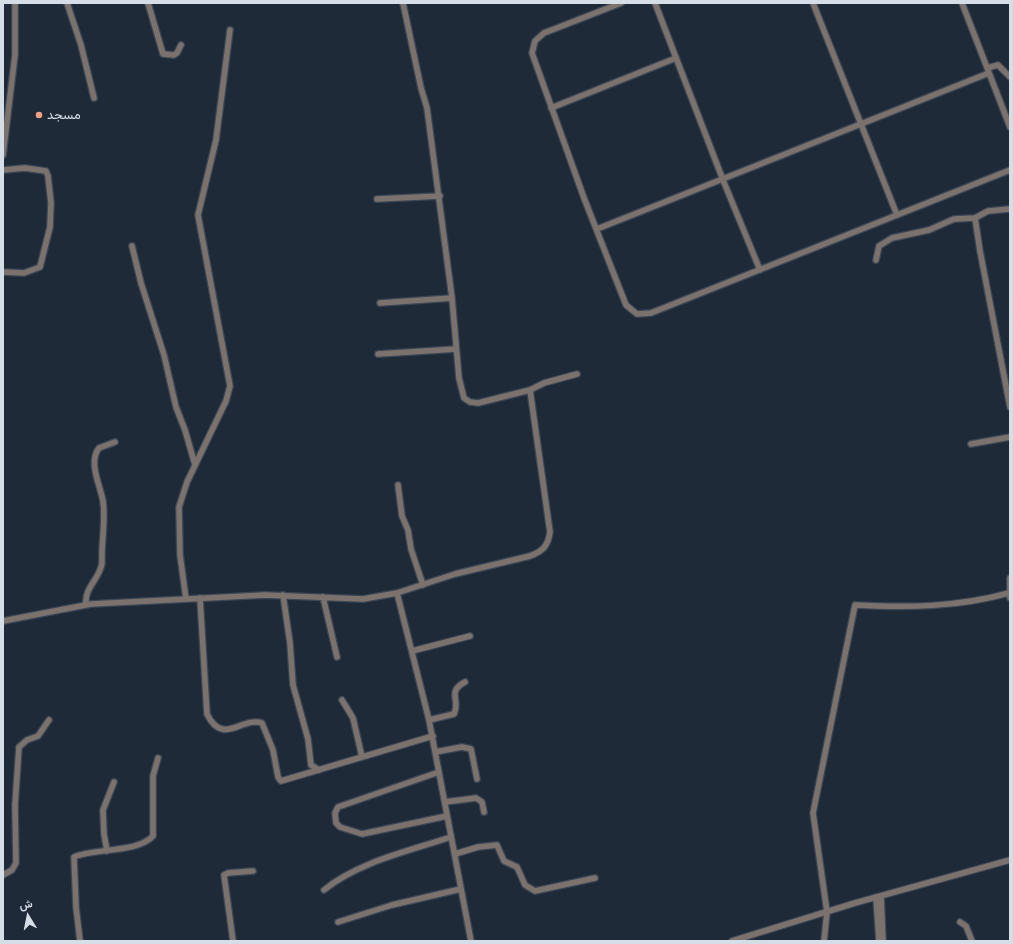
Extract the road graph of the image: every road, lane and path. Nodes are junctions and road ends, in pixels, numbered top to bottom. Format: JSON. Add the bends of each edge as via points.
{"nodes":[{"id":1,"x":15,"y":3,"type":"edge"},
{"id":2,"x":67,"y":3,"type":"edge"},
{"id":3,"x":148,"y":3,"type":"edge"},
{"id":4,"x":403,"y":3,"type":"edge"},
{"id":5,"x":621,"y":3,"type":"edge"},
{"id":6,"x":655,"y":3,"type":"edge"},
{"id":7,"x":813,"y":3,"type":"edge"},
{"id":8,"x":962,"y":3,"type":"edge"},
{"id":9,"x":230,"y":30,"type":"dead end"},
{"id":10,"x":181,"y":45,"type":"dead end"},
{"id":11,"x":676,"y":58,"type":"junction"},
{"id":12,"x":988,"y":71,"type":"junction"},
{"id":13,"x":1010,"y":76,"type":"edge"},
{"id":14,"x":94,"y":98,"type":"dead end"},
{"id":15,"x":551,"y":108,"type":"junction"},
{"id":16,"x":860,"y":126,"type":"junction"},
{"id":17,"x":1010,"y":127,"type":"edge"},
{"id":18,"x":4,"y":134,"type":"edge"},
{"id":19,"x":3,"y":155,"type":"edge"},
{"id":20,"x":3,"y":170,"type":"edge"},
{"id":21,"x":1010,"y":170,"type":"edge"},
{"id":22,"x":723,"y":180,"type":"junction"},
{"id":23,"x":440,"y":196,"type":"junction"},
{"id":24,"x":377,"y":199,"type":"dead end"},
{"id":25,"x":1010,"y":209,"type":"edge"},
{"id":26,"x":897,"y":215,"type":"junction"},
{"id":27,"x":975,"y":218,"type":"junction"},
{"id":28,"x":597,"y":229,"type":"junction"},
{"id":29,"x":132,"y":246,"type":"dead end"},
{"id":30,"x":876,"y":260,"type":"dead end"},
{"id":31,"x":760,"y":270,"type":"junction"},
{"id":32,"x":3,"y":272,"type":"edge"},
{"id":33,"x":452,"y":298,"type":"junction"},
{"id":34,"x":380,"y":303,"type":"dead end"},
{"id":35,"x":456,"y":349,"type":"junction"},
{"id":36,"x":378,"y":354,"type":"dead end"},
{"id":37,"x":576,"y":374,"type":"dead end"},
{"id":38,"x":530,"y":390,"type":"junction"},
{"id":39,"x":1010,"y":407,"type":"edge"},
{"id":40,"x":1010,"y":437,"type":"edge"},
{"id":41,"x":115,"y":442,"type":"dead end"},
{"id":42,"x":971,"y":444,"type":"dead end"},
{"id":43,"x":195,"y":465,"type":"junction"},
{"id":44,"x":398,"y":485,"type":"dead end"},
{"id":45,"x":1010,"y":578,"type":"edge"},
{"id":46,"x":423,"y":584,"type":"junction"},
{"id":47,"x":397,"y":593,"type":"junction"},
{"id":48,"x":1010,"y":593,"type":"edge"},
{"id":49,"x":283,"y":595,"type":"junction"},
{"id":50,"x":324,"y":597,"type":"junction"},
{"id":51,"x":200,"y":598,"type":"junction"},
{"id":52,"x":1010,"y":598,"type":"edge"},
{"id":53,"x":186,"y":599,"type":"junction"},
{"id":54,"x":86,"y":605,"type":"junction"},
{"id":55,"x":3,"y":621,"type":"edge"},
{"id":56,"x":470,"y":636,"type":"dead end"},
{"id":57,"x":412,"y":651,"type":"junction"},
{"id":58,"x":337,"y":657,"type":"dead end"},
{"id":59,"x":465,"y":682,"type":"dead end"},
{"id":60,"x":342,"y":700,"type":"dead end"},
{"id":61,"x":49,"y":720,"type":"dead end"},
{"id":62,"x":430,"y":720,"type":"junction"},
{"id":63,"x":433,"y":736,"type":"junction"},
{"id":64,"x":435,"y":752,"type":"junction"},
{"id":65,"x":362,"y":757,"type":"junction"},
{"id":66,"x":158,"y":758,"type":"dead end"},
{"id":67,"x":319,"y":770,"type":"junction"},
{"id":68,"x":439,"y":772,"type":"junction"},
{"id":69,"x":477,"y":779,"type":"dead end"},
{"id":70,"x":114,"y":782,"type":"dead end"},
{"id":71,"x":445,"y":802,"type":"junction"},
{"id":72,"x":484,"y":812,"type":"dead end"},
{"id":73,"x":447,"y":816,"type":"junction"},
{"id":74,"x":451,"y":837,"type":"junction"},
{"id":75,"x":107,"y":851,"type":"junction"},
{"id":76,"x":455,"y":854,"type":"junction"},
{"id":77,"x":1010,"y":860,"type":"edge"},
{"id":78,"x":253,"y":871,"type":"dead end"},
{"id":79,"x":3,"y":875,"type":"edge"},
{"id":80,"x":595,"y":878,"type":"dead end"},
{"id":81,"x":461,"y":889,"type":"junction"},
{"id":82,"x":324,"y":890,"type":"dead end"},
{"id":83,"x":878,"y":897,"type":"junction"},
{"id":84,"x":828,"y":912,"type":"junction"},
{"id":85,"x":338,"y":922,"type":"dead end"},
{"id":86,"x":960,"y":922,"type":"dead end"},
{"id":87,"x":80,"y":941,"type":"edge"},
{"id":88,"x":234,"y":941,"type":"edge"},
{"id":89,"x":471,"y":941,"type":"edge"},
{"id":90,"x":732,"y":941,"type":"edge"},
{"id":91,"x":824,"y":941,"type":"edge"},
{"id":92,"x":879,"y":941,"type":"edge"},
{"id":93,"x":883,"y":941,"type":"edge"},
{"id":94,"x":972,"y":941,"type":"edge"}],
"edges":[{"from":1,"to":18,"type":"street","via":[[15,55]]},
{"from":2,"to":14,"type":"street"},
{"from":3,"to":10,"type":"street","via":[[163,54],[174,55]]},
{"from":4,"to":23,"type":"street","via":[[421,88],[428,108]]},
{"from":5,"to":15,"type":"street","via":[[544,33],[535,41],[533,60]]},
{"from":6,"to":11,"type":"street"},
{"from":7,"to":16,"type":"street"},
{"from":8,"to":12,"type":"street"},
{"from":9,"to":43,"type":"street","via":[[216,140],[198,215],[230,386],[226,401]]},
{"from":11,"to":15,"type":"street"},
{"from":11,"to":22,"type":"street"},
{"from":12,"to":13,"type":"street","via":[[998,65]]},
{"from":12,"to":16,"type":"street"},
{"from":12,"to":17,"type":"street"},
{"from":15,"to":28,"type":"street"},
{"from":16,"to":22,"type":"street"},
{"from":16,"to":26,"type":"street"},
{"from":18,"to":19,"type":"street"},
{"from":20,"to":32,"type":"street","via":[[25,168],[46,171],[51,203],[50,233],[40,267],[24,273]]},
{"from":21,"to":26,"type":"street"},
{"from":22,"to":28,"type":"street"},
{"from":22,"to":31,"type":"street"},
{"from":23,"to":24,"type":"street"},
{"from":23,"to":33,"type":"street"},
{"from":25,"to":27,"type":"street","via":[[988,211]]},
{"from":26,"to":31,"type":"street"},
{"from":27,"to":30,"type":"street","via":[[954,219],[929,230],[892,238],[879,246]]},
{"from":27,"to":39,"type":"street"},
{"from":28,"to":31,"type":"street","via":[[626,305],[637,314],[651,313]]},
{"from":29,"to":43,"type":"street","via":[[164,355],[176,407]]},
{"from":33,"to":34,"type":"street"},
{"from":33,"to":35,"type":"street"},
{"from":35,"to":36,"type":"street"},
{"from":35,"to":38,"type":"street","via":[[461,390],[464,398],[470,402],[478,403]]},
{"from":37,"to":38,"type":"street","via":[[544,383]]},
{"from":38,"to":46,"type":"street","via":[[550,532],[548,544],[541,552],[530,556]]},
{"from":40,"to":42,"type":"street"},
{"from":41,"to":54,"type":"street","via":[[99,448],[95,457],[103,502],[102,563],[86,594]]},
{"from":43,"to":53,"type":"street","via":[[179,507],[178,520]]},
{"from":44,"to":46,"type":"street","via":[[411,549]]},
{"from":45,"to":48,"type":"street"},
{"from":46,"to":47,"type":"street"},
{"from":47,"to":50,"type":"street","via":[[362,599]]},
{"from":47,"to":57,"type":"street"},
{"from":48,"to":52,"type":"street"},
{"from":48,"to":84,"type":"street","via":[[950,605],[906,608],[855,605],[813,813]]},
{"from":49,"to":50,"type":"street"},
{"from":49,"to":51,"type":"street"},
{"from":49,"to":67,"type":"street","via":[[293,685],[308,739],[311,765]]},
{"from":50,"to":58,"type":"street"},
{"from":51,"to":53,"type":"street"},
{"from":51,"to":67,"type":"street","via":[[209,719],[220,729],[232,730],[252,723],[262,723],[273,750],[281,781]]},
{"from":53,"to":54,"type":"street"},
{"from":54,"to":55,"type":"street"},
{"from":56,"to":57,"type":"street"},
{"from":57,"to":62,"type":"street"},
{"from":59,"to":62,"type":"street","via":[[455,690],[454,714]]},
{"from":60,"to":65,"type":"street","via":[[353,718]]},
{"from":61,"to":79,"type":"street","via":[[38,736],[27,740],[19,747],[15,805],[16,863],[12,870]]},
{"from":62,"to":63,"type":"street"},
{"from":63,"to":64,"type":"street"},
{"from":63,"to":65,"type":"street"},
{"from":64,"to":68,"type":"street"},
{"from":64,"to":69,"type":"street","via":[[462,747],[471,749]]},
{"from":65,"to":67,"type":"street"},
{"from":66,"to":75,"type":"street","via":[[153,776],[153,836],[150,840],[135,845]]},
{"from":68,"to":71,"type":"street"},
{"from":68,"to":73,"type":"street","via":[[338,807],[335,813],[336,823],[349,831],[368,834]]},
{"from":70,"to":75,"type":"street","via":[[103,810]]},
{"from":71,"to":72,"type":"street","via":[[476,798],[482,802]]},
{"from":71,"to":73,"type":"street"},
{"from":73,"to":74,"type":"street"},
{"from":74,"to":76,"type":"street"},
{"from":74,"to":82,"type":"street","via":[[344,876]]},
{"from":75,"to":87,"type":"street","via":[[77,856],[73,860]]},
{"from":76,"to":80,"type":"street","via":[[464,850],[497,845],[504,860],[517,867],[525,885],[535,891]]},
{"from":76,"to":81,"type":"street"},
{"from":77,"to":83,"type":"street"},
{"from":78,"to":88,"type":"street","via":[[224,875]]},
{"from":81,"to":85,"type":"street","via":[[392,905]]},
{"from":81,"to":89,"type":"street"},
{"from":83,"to":84,"type":"street"},
{"from":83,"to":92,"type":"street"},
{"from":83,"to":93,"type":"street"},
{"from":84,"to":90,"type":"street"},
{"from":84,"to":91,"type":"street"},
{"from":86,"to":94,"type":"street","via":[[966,926]]}]}
